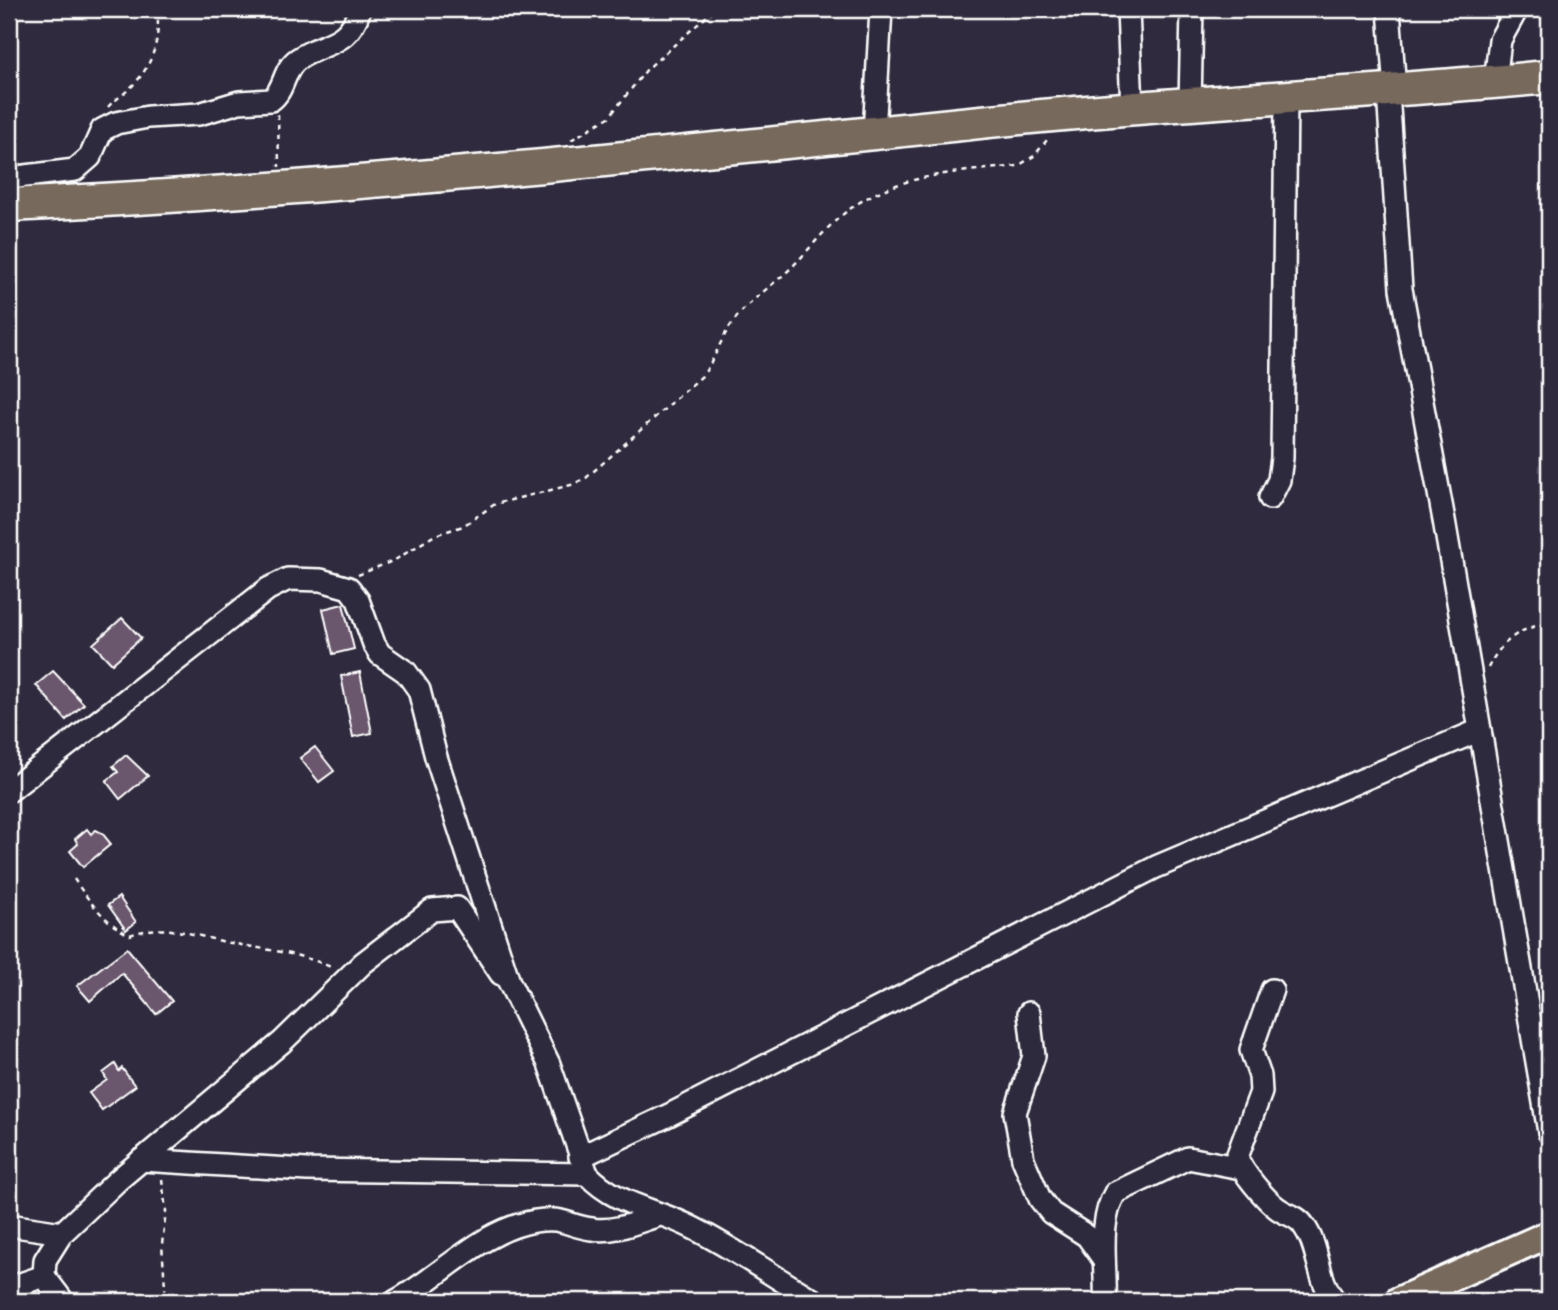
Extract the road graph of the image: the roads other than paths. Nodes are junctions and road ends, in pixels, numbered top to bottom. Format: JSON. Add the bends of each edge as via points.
{"nodes":[{"id":1,"x":360,"y":9,"type":"edge"},
{"id":2,"x":881,"y":9,"type":"edge"},
{"id":3,"x":1128,"y":9,"type":"edge"},
{"id":4,"x":1192,"y":9,"type":"edge"},
{"id":5,"x":1389,"y":9,"type":"edge"},
{"id":6,"x":1517,"y":9,"type":"edge"},
{"id":7,"x":1549,"y":77,"type":"edge"},
{"id":8,"x":1494,"y":82,"type":"junction"},
{"id":9,"x":1392,"y":92,"type":"junction"},
{"id":10,"x":1286,"y":99,"type":"junction"},
{"id":11,"x":1190,"y":105,"type":"junction"},
{"id":12,"x":1132,"y":109,"type":"junction"},
{"id":13,"x":874,"y":134,"type":"junction"},
{"id":14,"x":9,"y":178,"type":"edge"},
{"id":15,"x":9,"y":205,"type":"edge"},
{"id":16,"x":1270,"y":499,"type":"dead end"},
{"id":17,"x":1480,"y":730,"type":"junction"},
{"id":18,"x":9,"y":790,"type":"edge"},
{"id":19,"x":509,"y":982,"type":"junction"},
{"id":20,"x":1272,"y":990,"type":"dead end"},
{"id":21,"x":1029,"y":1013,"type":"dead end"},
{"id":22,"x":1549,"y":1132,"type":"edge"},
{"id":23,"x":148,"y":1160,"type":"junction"},
{"id":24,"x":584,"y":1166,"type":"junction"},
{"id":25,"x":1241,"y":1168,"type":"junction"},
{"id":26,"x":660,"y":1214,"type":"junction"},
{"id":27,"x":9,"y":1225,"type":"edge"},
{"id":28,"x":62,"y":1233,"type":"junction"},
{"id":29,"x":1549,"y":1234,"type":"edge"},
{"id":30,"x":1104,"y":1260,"type":"junction"},
{"id":31,"x":44,"y":1276,"type":"junction"},
{"id":32,"x":9,"y":1287,"type":"edge"},
{"id":33,"x":63,"y":1301,"type":"edge"},
{"id":34,"x":396,"y":1301,"type":"edge"},
{"id":35,"x":815,"y":1301,"type":"edge"},
{"id":36,"x":1105,"y":1301,"type":"edge"},
{"id":37,"x":1335,"y":1301,"type":"edge"},
{"id":38,"x":1398,"y":1301,"type":"edge"}],
"edges":[{"from":1,"to":14,"type":"street","via":[[344,36],[297,59],[275,97],[199,114],[116,123],[105,127],[90,157],[75,170]]},
{"from":2,"to":13,"type":"street"},
{"from":3,"to":12,"type":"street"},
{"from":4,"to":11,"type":"street"},
{"from":5,"to":9,"type":"street"},
{"from":6,"to":8,"type":"street","via":[[1500,40]]},
{"from":7,"to":8,"type":"highway"},
{"from":8,"to":9,"type":"highway"},
{"from":9,"to":10,"type":"highway"},
{"from":9,"to":17,"type":"street","via":[[1401,289]]},
{"from":10,"to":11,"type":"highway"},
{"from":10,"to":16,"type":"street","via":[[1282,458]]},
{"from":11,"to":12,"type":"highway"},
{"from":12,"to":13,"type":"highway"},
{"from":13,"to":15,"type":"highway","via":[[565,164]]},
{"from":17,"to":22,"type":"street"},
{"from":17,"to":24,"type":"street","via":[[1156,867],[669,1115]]},
{"from":18,"to":19,"type":"street","via":[[268,589],[288,579],[338,584],[354,593],[380,654],[406,672],[419,691]]},
{"from":19,"to":23,"type":"street","via":[[494,967],[457,908],[432,910],[348,976],[282,1042]]},
{"from":19,"to":24,"type":"street","via":[[549,1064]]},
{"from":20,"to":25,"type":"street","via":[[1251,1050],[1261,1092],[1237,1157]]},
{"from":21,"to":30,"type":"street","via":[[1034,1056],[1015,1113],[1023,1159],[1051,1213],[1087,1236]]},
{"from":23,"to":24,"type":"street","via":[[307,1170]]},
{"from":23,"to":28,"type":"street"},
{"from":24,"to":26,"type":"street","via":[[599,1186],[625,1203]]},
{"from":25,"to":30,"type":"street","via":[[1188,1158],[1115,1193]]},
{"from":25,"to":37,"type":"street","via":[[1279,1210],[1302,1222]]},
{"from":26,"to":34,"type":"street","via":[[608,1230],[556,1218],[532,1221],[471,1249]]},
{"from":26,"to":35,"type":"street","via":[[692,1227]]},
{"from":27,"to":28,"type":"street"},
{"from":28,"to":31,"type":"street","via":[[45,1260]]},
{"from":29,"to":38,"type":"main road"},
{"from":30,"to":36,"type":"street"},
{"from":31,"to":32,"type":"street"},
{"from":31,"to":33,"type":"street"}]}
